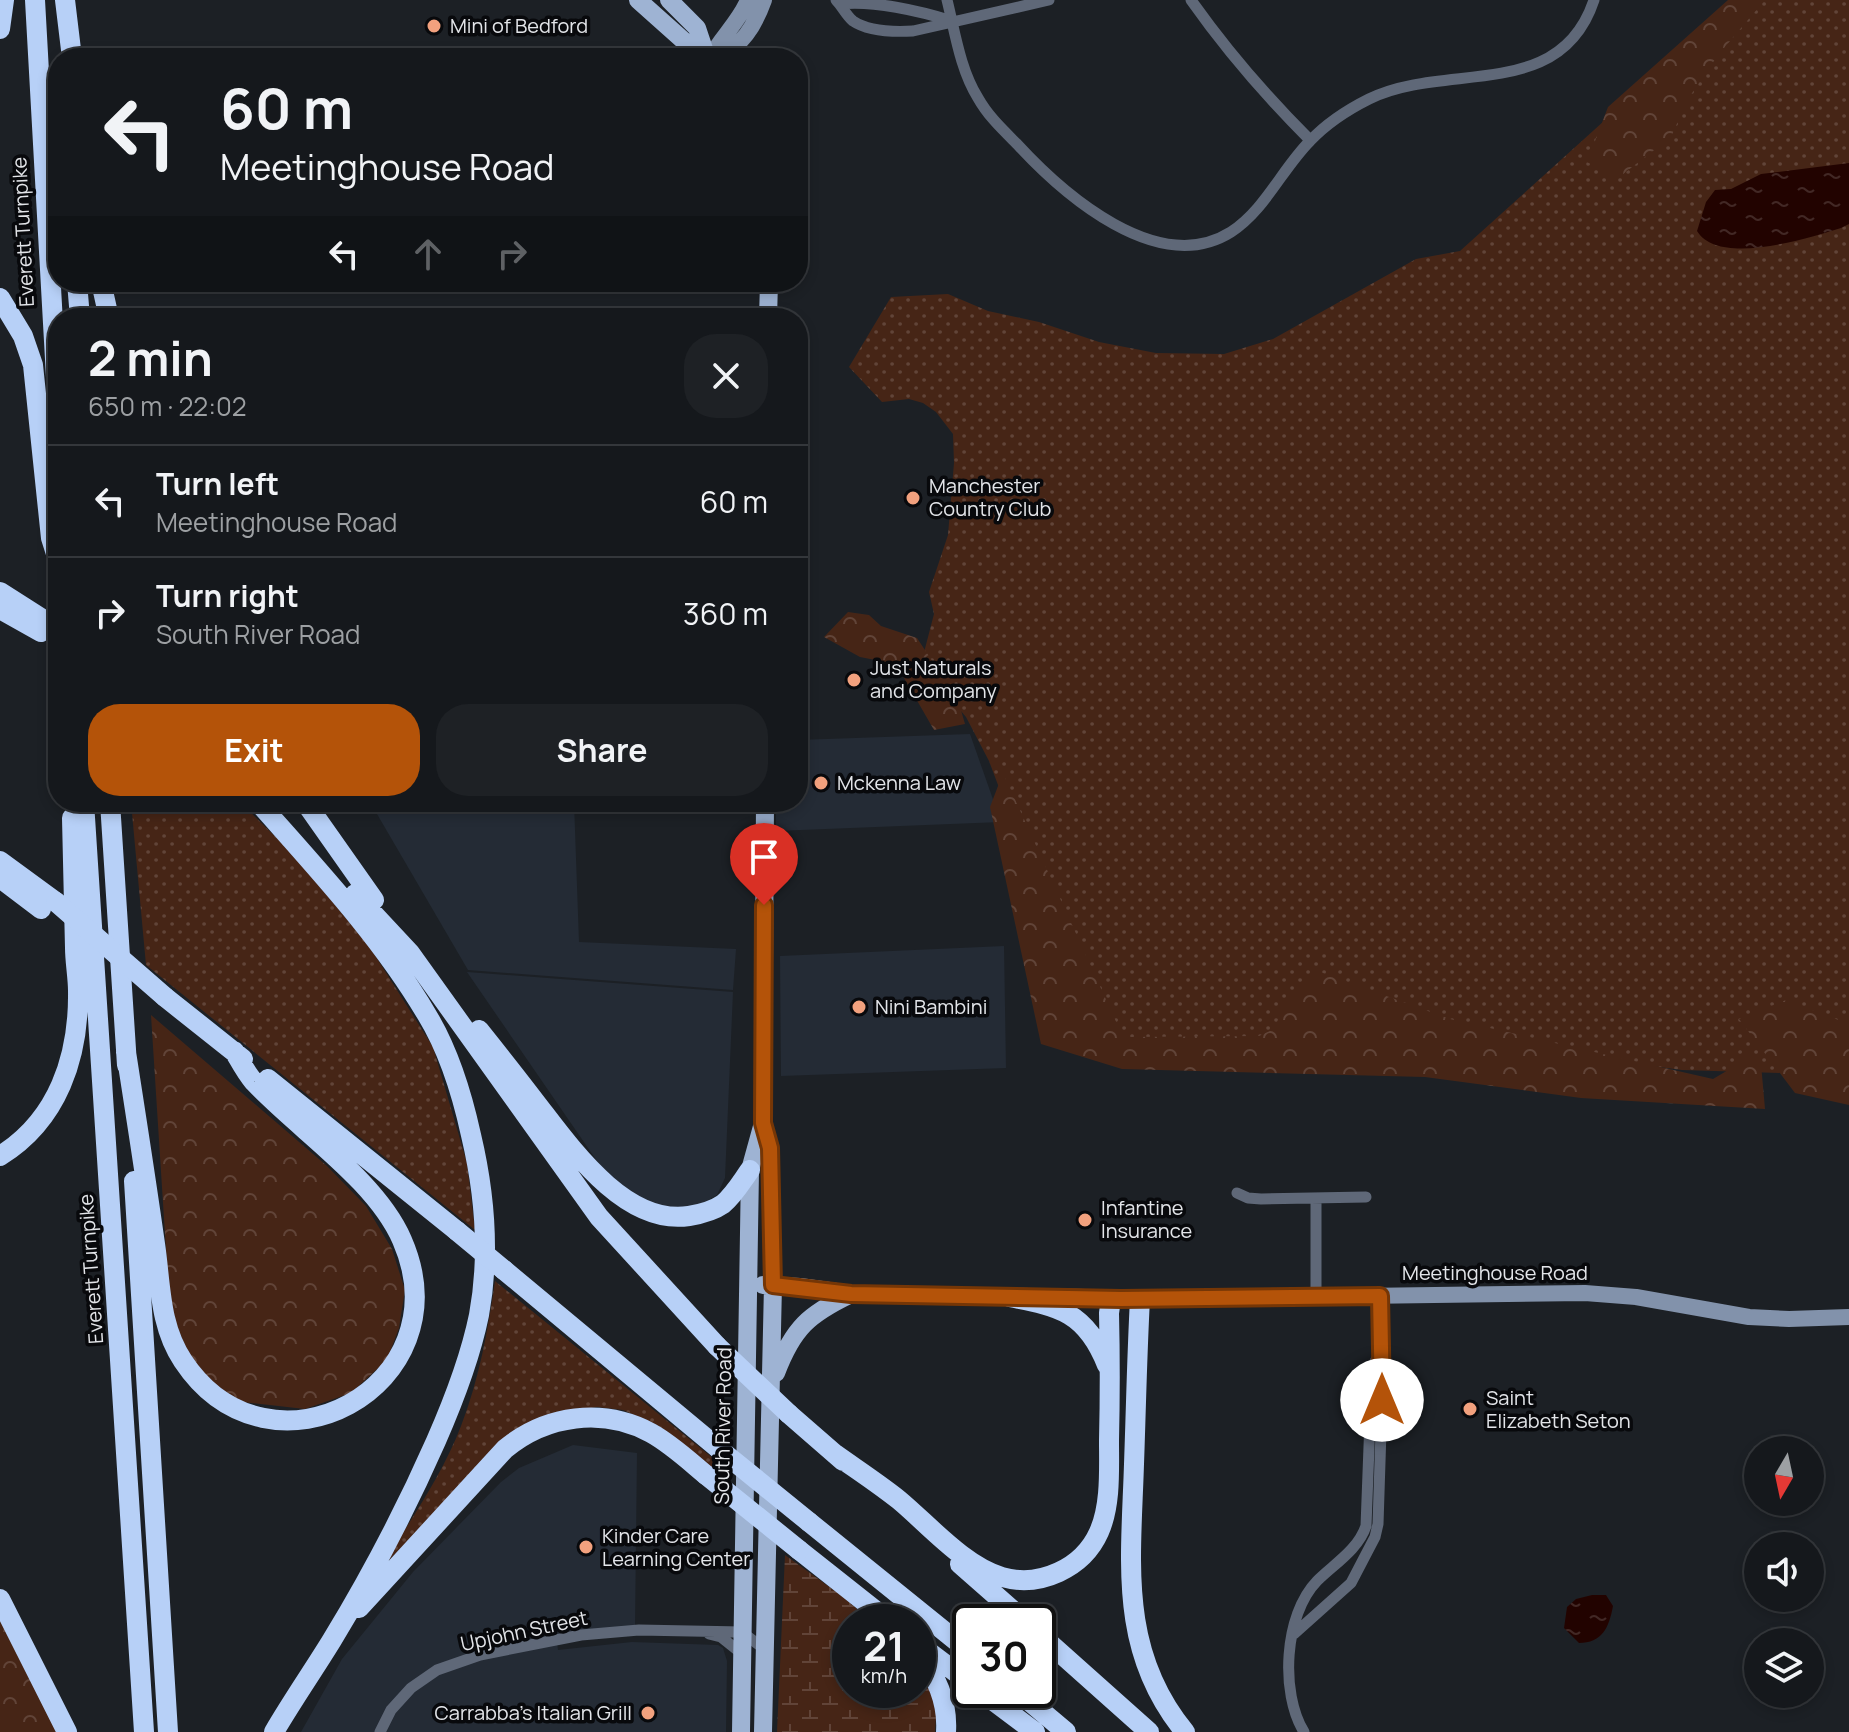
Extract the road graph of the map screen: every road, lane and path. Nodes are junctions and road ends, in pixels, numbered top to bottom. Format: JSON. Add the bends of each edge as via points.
{"nodes":[{"id":1,"x":4,"y":0,"type":"edge"},
{"id":2,"x":35,"y":0,"type":"edge"},
{"id":3,"x":62,"y":0,"type":"edge"},
{"id":4,"x":638,"y":0,"type":"edge"},
{"id":5,"x":669,"y":0,"type":"edge"},
{"id":6,"x":748,"y":0,"type":"edge"},
{"id":7,"x":764,"y":0,"type":"edge"},
{"id":8,"x":947,"y":0,"type":"edge"},
{"id":9,"x":1049,"y":0,"type":"edge"},
{"id":10,"x":1191,"y":0,"type":"edge"},
{"id":11,"x":1594,"y":0,"type":"edge"},
{"id":12,"x":838,"y":2,"type":"edge"},
{"id":13,"x":952,"y":21,"type":"junction"},
{"id":14,"x":0,"y":29,"type":"edge"},
{"id":15,"x":63,"y":48,"type":"edge"},
{"id":16,"x":70,"y":48,"type":"edge"},
{"id":17,"x":695,"y":48,"type":"edge"},
{"id":18,"x":704,"y":48,"type":"edge"},
{"id":19,"x":714,"y":48,"type":"edge"},
{"id":20,"x":735,"y":48,"type":"edge"},
{"id":21,"x":1310,"y":140,"type":"junction"},
{"id":22,"x":48,"y":233,"type":"edge"},
{"id":23,"x":0,"y":298,"type":"edge"},
{"id":24,"x":48,"y":509,"type":"edge"},
{"id":25,"x":0,"y":592,"type":"edge"},
{"id":26,"x":0,"y":609,"type":"edge"},
{"id":27,"x":22,"y":613,"type":"junction"},
{"id":28,"x":48,"y":625,"type":"edge"},
{"id":29,"x":48,"y":634,"type":"edge"},
{"id":30,"x":72,"y":812,"type":"edge"},
{"id":31,"x":85,"y":812,"type":"edge"},
{"id":32,"x":111,"y":812,"type":"edge"},
{"id":33,"x":267,"y":812,"type":"edge"},
{"id":34,"x":281,"y":812,"type":"edge"},
{"id":35,"x":312,"y":812,"type":"edge"},
{"id":36,"x":765,"y":812,"type":"edge"},
{"id":37,"x":0,"y":861,"type":"edge"},
{"id":38,"x":0,"y":878,"type":"edge"},
{"id":39,"x":49,"y":905,"type":"junction"},
{"id":40,"x":410,"y":953,"type":"junction"},
{"id":41,"x":429,"y":983,"type":"junction"},
{"id":42,"x":234,"y":1051,"type":"junction"},
{"id":43,"x":126,"y":1052,"type":"junction"},
{"id":44,"x":763,"y":1123,"type":"junction"},
{"id":45,"x":0,"y":1156,"type":"edge"},
{"id":46,"x":750,"y":1170,"type":"junction"},
{"id":47,"x":1237,"y":1193,"type":"dead end"},
{"id":48,"x":1366,"y":1197,"type":"dead end"},
{"id":49,"x":1316,"y":1198,"type":"junction"},
{"id":50,"x":773,"y":1292,"type":"junction"},
{"id":51,"x":748,"y":1293,"type":"junction"},
{"id":52,"x":851,"y":1294,"type":"junction"},
{"id":53,"x":1316,"y":1296,"type":"junction"},
{"id":54,"x":1380,"y":1296,"type":"junction"},
{"id":55,"x":1009,"y":1297,"type":"junction"},
{"id":56,"x":1111,"y":1299,"type":"junction"},
{"id":57,"x":1140,"y":1299,"type":"junction"},
{"id":58,"x":1849,"y":1317,"type":"edge"},
{"id":59,"x":1380,"y":1353,"type":"junction"},
{"id":60,"x":1110,"y":1373,"type":"junction"},
{"id":61,"x":772,"y":1385,"type":"junction"},
{"id":62,"x":835,"y":1454,"type":"junction"},
{"id":63,"x":0,"y":1599,"type":"edge"},
{"id":64,"x":867,"y":1604,"type":"edge"},
{"id":65,"x":1006,"y":1604,"type":"edge"},
{"id":66,"x":705,"y":1632,"type":"junction"},
{"id":67,"x":742,"y":1632,"type":"junction"},
{"id":68,"x":1293,"y":1635,"type":"junction"},
{"id":69,"x":952,"y":1637,"type":"edge"},
{"id":70,"x":333,"y":1638,"type":"junction"},
{"id":71,"x":764,"y":1649,"type":"junction"},
{"id":72,"x":1056,"y":1649,"type":"edge"},
{"id":73,"x":741,"y":1653,"type":"junction"},
{"id":74,"x":936,"y":1680,"type":"edge"},
{"id":75,"x":1003,"y":1708,"type":"edge"},
{"id":76,"x":1037,"y":1708,"type":"edge"},
{"id":77,"x":67,"y":1732,"type":"edge"},
{"id":78,"x":144,"y":1732,"type":"edge"},
{"id":79,"x":168,"y":1732,"type":"edge"},
{"id":80,"x":274,"y":1732,"type":"edge"},
{"id":81,"x":380,"y":1732,"type":"edge"},
{"id":82,"x":740,"y":1732,"type":"edge"},
{"id":83,"x":763,"y":1732,"type":"edge"},
{"id":84,"x":946,"y":1732,"type":"edge"},
{"id":85,"x":1035,"y":1732,"type":"edge"},
{"id":86,"x":1066,"y":1732,"type":"edge"},
{"id":87,"x":1149,"y":1732,"type":"edge"},
{"id":88,"x":1185,"y":1732,"type":"edge"},
{"id":89,"x":1304,"y":1732,"type":"edge"}],
"edges":[{"from":1,"to":14,"type":"highway"},
{"from":2,"to":22,"type":"highway","name":"Everett Turnpike"},
{"from":3,"to":15,"type":"highway"},
{"from":3,"to":16,"type":"highway"},
{"from":4,"to":17,"type":"main road"},
{"from":5,"to":18,"type":"main road","via":[[697,28]]},
{"from":6,"to":19,"type":"street"},
{"from":7,"to":20,"type":"street"},
{"from":8,"to":13,"type":"street"},
{"from":9,"to":13,"type":"street"},
{"from":10,"to":21,"type":"street","via":[[1260,89]]},
{"from":11,"to":21,"type":"street","via":[[1575,35],[1539,64],[1507,74],[1401,87],[1352,109]]},
{"from":12,"to":13,"type":"street","via":[[905,7]]},
{"from":12,"to":13,"type":"street","via":[[854,22],[875,29],[913,31]]},
{"from":13,"to":21,"type":"street","via":[[970,82],[992,118],[1066,192],[1111,222],[1156,241],[1185,245],[1229,233],[1256,209]]},
{"from":23,"to":24,"type":"highway","via":[[33,365]]},
{"from":25,"to":27,"type":"highway"},
{"from":26,"to":27,"type":"highway"},
{"from":27,"to":28,"type":"highway"},
{"from":27,"to":29,"type":"highway"},
{"from":30,"to":45,"type":"highway","via":[[78,991],[71,1059],[51,1108],[25,1138]]},
{"from":31,"to":78,"type":"highway","name":"Everett Turnpike"},
{"from":32,"to":43,"type":"highway"},
{"from":33,"to":70,"type":"highway","via":[[358,917],[429,1018],[467,1116],[486,1245],[472,1348],[455,1397],[416,1485]]},
{"from":34,"to":40,"type":"highway"},
{"from":35,"to":40,"type":"highway"},
{"from":36,"to":44,"type":"main road","name":"South River Road"},
{"from":37,"to":39,"type":"highway"},
{"from":38,"to":39,"type":"highway"},
{"from":39,"to":42,"type":"highway","bridge":true,"via":[[104,943]]},
{"from":40,"to":41,"type":"highway"},
{"from":41,"to":46,"type":"highway","via":[[464,1011],[579,1157],[644,1210],[669,1217],[711,1211],[729,1198]]},
{"from":41,"to":62,"type":"highway","bridge":true,"via":[[599,1217],[717,1346]]},
{"from":42,"to":43,"type":"highway","via":[[251,1079],[372,1196],[402,1239],[410,1265],[413,1317],[394,1366],[367,1394],[320,1417],[280,1420],[230,1405],[199,1381],[176,1348],[163,1311]]},
{"from":42,"to":69,"type":"highway","bridge":true},
{"from":43,"to":79,"type":"highway"},
{"from":44,"to":46,"type":"main road","name":"South River Road"},
{"from":44,"to":50,"type":"main road","name":"South River Road","via":[[770,1148]]},
{"from":46,"to":51,"type":"main road","name":"South River Road"},
{"from":47,"to":49,"type":"street","via":[[1248,1198]]},
{"from":48,"to":49,"type":"street"},
{"from":49,"to":53,"type":"street"},
{"from":50,"to":51,"type":"main road","name":"Meetinghouse Road"},
{"from":50,"to":52,"type":"main road","name":"Meetinghouse Road","via":[[830,1298]]},
{"from":50,"to":61,"type":"main road","name":"South River Road"},
{"from":51,"to":67,"type":"main road","name":"South River Road"},
{"from":52,"to":55,"type":"main road","name":"Meetinghouse Road"},
{"from":52,"to":61,"type":"main road","via":[[804,1321]]},
{"from":53,"to":54,"type":"street","name":"Meetinghouse Road"},
{"from":53,"to":57,"type":"street","name":"Meetinghouse Road"},
{"from":54,"to":58,"type":"street","name":"Meetinghouse Road","via":[[1585,1293],[1745,1316]]},
{"from":54,"to":59,"type":"street"},
{"from":55,"to":56,"type":"main road","name":"Meetinghouse Road"},
{"from":55,"to":60,"type":"highway","via":[[1051,1305],[1075,1317],[1093,1336]]},
{"from":56,"to":57,"type":"main road","name":"Meetinghouse Road"},
{"from":56,"to":60,"type":"highway"},
{"from":57,"to":88,"type":"highway","via":[[1130,1571],[1133,1619],[1153,1682]]},
{"from":59,"to":68,"type":"street","via":[[1372,1367],[1366,1526],[1356,1544],[1311,1588]]},
{"from":59,"to":68,"type":"street","via":[[1375,1537],[1351,1583]]},
{"from":60,"to":62,"type":"highway","via":[[1104,1518],[1078,1561],[1043,1579],[1002,1577],[973,1562]]},
{"from":61,"to":71,"type":"main road","name":"South River Road"},
{"from":62,"to":65,"type":"highway"},
{"from":63,"to":77,"type":"highway"},
{"from":64,"to":70,"type":"highway","bridge":true,"via":[[653,1434],[615,1420],[579,1418],[532,1430],[495,1459]]},
{"from":66,"to":67,"type":"street","name":"Upjohn Street"},
{"from":66,"to":73,"type":"street","name":"Upjohn Street"},
{"from":66,"to":81,"type":"street","name":"Upjohn Street","via":[[581,1635],[480,1655],[437,1670],[411,1688]]},
{"from":67,"to":71,"type":"street"},
{"from":67,"to":73,"type":"main road","name":"South River Road"},
{"from":68,"to":89,"type":"street","via":[[1288,1690]]},
{"from":70,"to":80,"type":"highway"},
{"from":71,"to":83,"type":"main road","name":"South River Road"},
{"from":72,"to":87,"type":"highway"},
{"from":73,"to":82,"type":"main road","name":"South River Road"},
{"from":74,"to":84,"type":"highway","via":[[946,1710]]},
{"from":75,"to":85,"type":"highway"},
{"from":76,"to":86,"type":"highway"}]}
